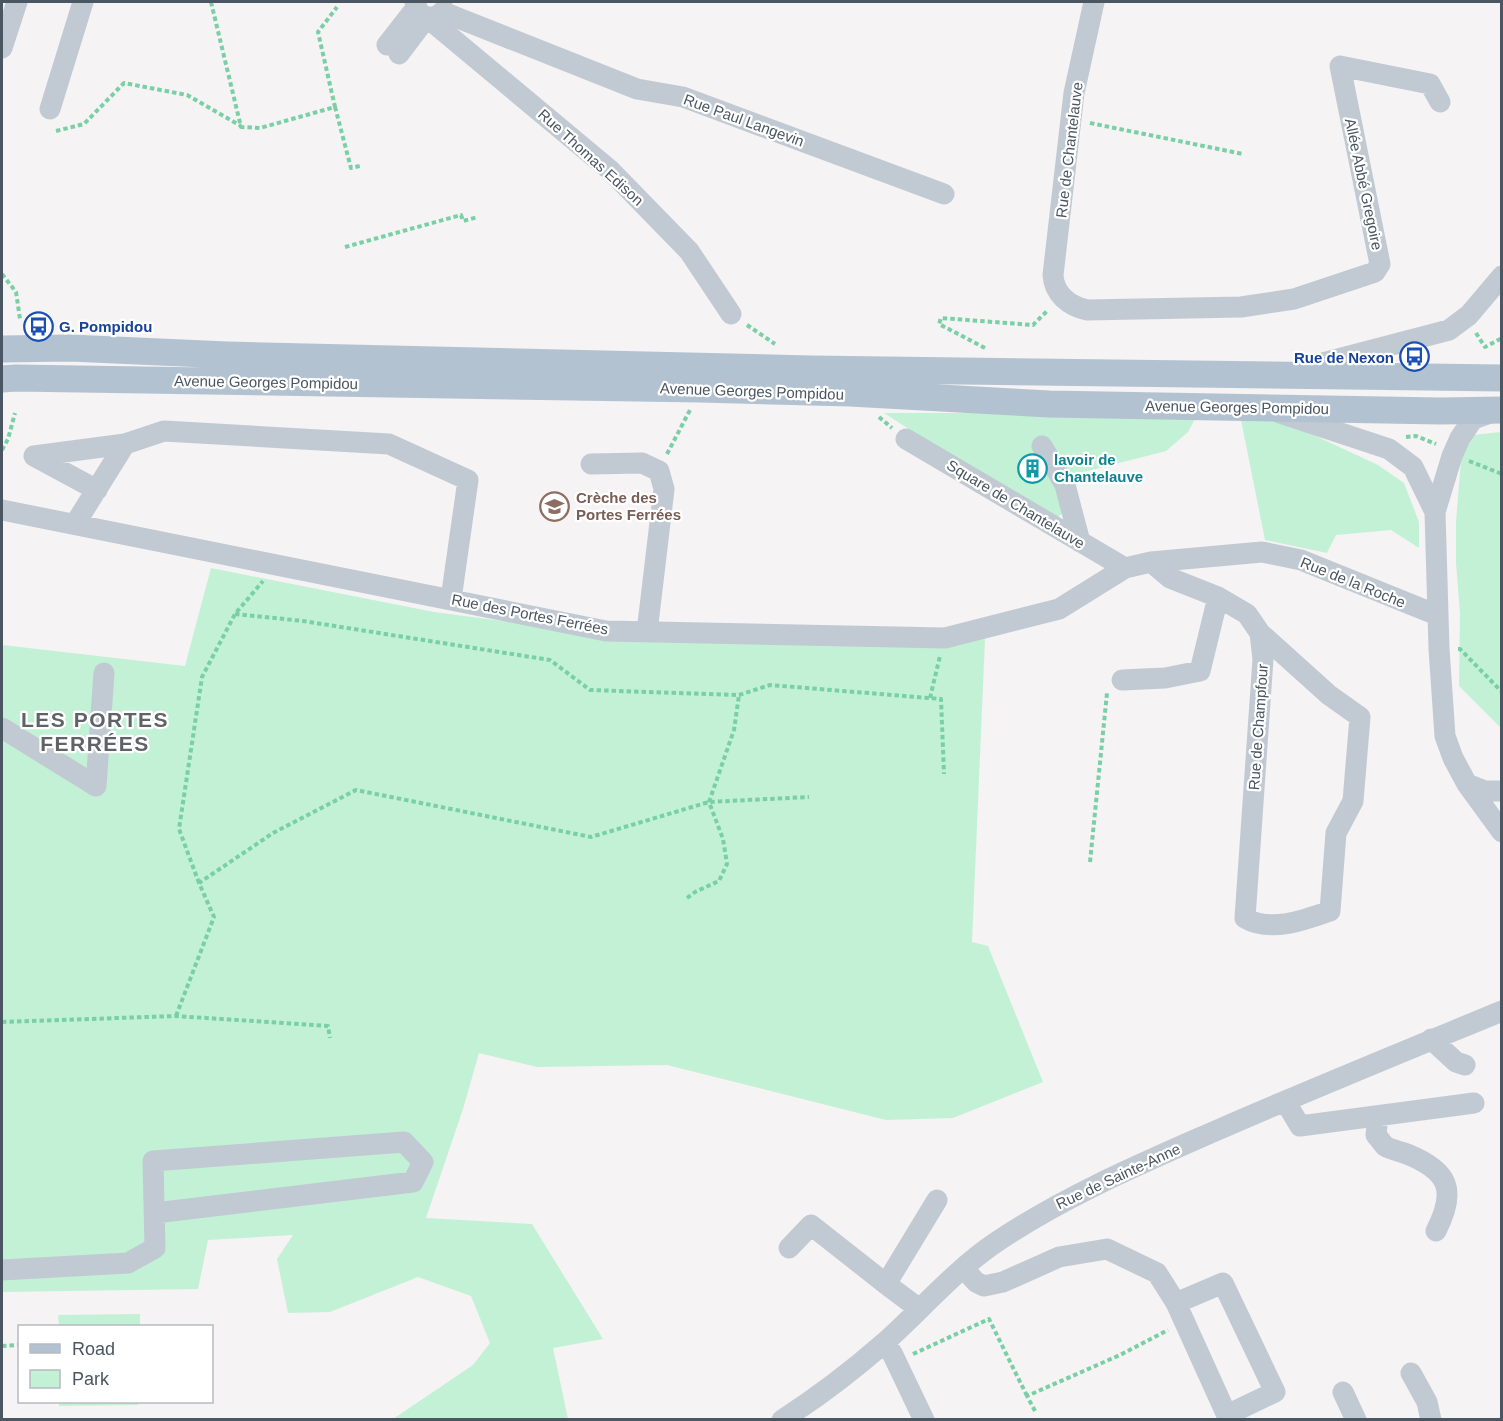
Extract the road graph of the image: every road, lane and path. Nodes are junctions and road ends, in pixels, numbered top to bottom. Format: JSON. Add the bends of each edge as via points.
{"nodes":[{"id":1,"x":17,"y":2,"type":"edge"},
{"id":2,"x":83,"y":2,"type":"edge"},
{"id":3,"x":211,"y":2,"type":"edge"},
{"id":4,"x":1094,"y":2,"type":"edge"},
{"id":5,"x":337,"y":7,"type":"dead end"},
{"id":6,"x":430,"y":10,"type":"edge"},
{"id":7,"x":2,"y":48,"type":"edge"},
{"id":8,"x":393,"y":50,"type":"dead end"},
{"id":9,"x":1440,"y":102,"type":"dead end"},
{"id":10,"x":335,"y":107,"type":"junction"},
{"id":11,"x":50,"y":109,"type":"dead end"},
{"id":12,"x":1071,"y":120,"type":"junction"},
{"id":13,"x":242,"y":127,"type":"junction"},
{"id":14,"x":56,"y":131,"type":"dead end"},
{"id":15,"x":1243,"y":154,"type":"dead end"},
{"id":16,"x":360,"y":166,"type":"dead end"},
{"id":17,"x":944,"y":194,"type":"dead end"},
{"id":18,"x":478,"y":217,"type":"dead end"},
{"id":19,"x":345,"y":247,"type":"dead end"},
{"id":20,"x":2,"y":274,"type":"edge"},
{"id":21,"x":1502,"y":276,"type":"edge"},
{"id":22,"x":1061,"y":297,"type":"junction"},
{"id":23,"x":731,"y":314,"type":"joint"},
{"id":24,"x":1469,"y":315,"type":"junction"},
{"id":25,"x":21,"y":320,"type":"dead end"},
{"id":26,"x":1502,"y":339,"type":"edge"},
{"id":27,"x":776,"y":345,"type":"dead end"},
{"id":28,"x":2,"y":349,"type":"edge"},
{"id":29,"x":991,"y":350,"type":"dead end"},
{"id":30,"x":1280,"y":375,"type":"junction"},
{"id":31,"x":1502,"y":378,"type":"edge"},
{"id":32,"x":2,"y":379,"type":"edge"},
{"id":33,"x":700,"y":389,"type":"junction"},
{"id":34,"x":1265,"y":408,"type":"junction"},
{"id":35,"x":1499,"y":410,"type":"edge"},
{"id":36,"x":15,"y":413,"type":"dead end"},
{"id":37,"x":906,"y":439,"type":"dead end"},
{"id":38,"x":125,"y":444,"type":"junction"},
{"id":39,"x":1042,"y":446,"type":"dead end"},
{"id":40,"x":2,"y":450,"type":"edge"},
{"id":41,"x":1463,"y":459,"type":"dead end"},
{"id":42,"x":591,"y":464,"type":"dead end"},
{"id":43,"x":659,"y":471,"type":"junction"},
{"id":44,"x":1502,"y":474,"type":"edge"},
{"id":45,"x":97,"y":490,"type":"junction"},
{"id":46,"x":2,"y":510,"type":"edge"},
{"id":47,"x":1435,"y":512,"type":"junction"},
{"id":48,"x":75,"y":524,"type":"junction"},
{"id":49,"x":1080,"y":542,"type":"junction"},
{"id":50,"x":1151,"y":562,"type":"junction"},
{"id":51,"x":276,"y":564,"type":"junction"},
{"id":52,"x":1125,"y":568,"type":"junction"},
{"id":53,"x":1218,"y":597,"type":"junction"},
{"id":54,"x":451,"y":599,"type":"junction"},
{"id":55,"x":235,"y":614,"type":"junction"},
{"id":56,"x":1437,"y":615,"type":"junction"},
{"id":57,"x":647,"y":632,"type":"junction"},
{"id":58,"x":1260,"y":633,"type":"junction"},
{"id":59,"x":945,"y":638,"type":"junction"},
{"id":60,"x":1438,"y":649,"type":"junction"},
{"id":61,"x":104,"y":673,"type":"dead end"},
{"id":62,"x":1122,"y":680,"type":"joint"},
{"id":63,"x":1502,"y":692,"type":"edge"},
{"id":64,"x":740,"y":695,"type":"junction"},
{"id":65,"x":930,"y":698,"type":"junction"},
{"id":66,"x":2,"y":728,"type":"edge"},
{"id":67,"x":944,"y":774,"type":"dead end"},
{"id":68,"x":1467,"y":784,"type":"junction"},
{"id":69,"x":1502,"y":791,"type":"edge"},
{"id":70,"x":809,"y":797,"type":"dead end"},
{"id":71,"x":709,"y":802,"type":"junction"},
{"id":72,"x":1502,"y":832,"type":"edge"},
{"id":73,"x":1090,"y":862,"type":"dead end"},
{"id":74,"x":199,"y":883,"type":"junction"},
{"id":75,"x":687,"y":898,"type":"dead end"},
{"id":76,"x":1502,"y":1011,"type":"edge"},
{"id":77,"x":176,"y":1016,"type":"junction"},
{"id":78,"x":2,"y":1022,"type":"edge"},
{"id":79,"x":330,"y":1038,"type":"dead end"},
{"id":80,"x":1431,"y":1039,"type":"junction"},
{"id":81,"x":1465,"y":1065,"type":"dead end"},
{"id":82,"x":1285,"y":1101,"type":"junction"},
{"id":83,"x":1474,"y":1103,"type":"dead end"},
{"id":84,"x":1378,"y":1116,"type":"junction"},
{"id":85,"x":937,"y":1200,"type":"dead end"},
{"id":86,"x":155,"y":1213,"type":"junction"},
{"id":87,"x":1436,"y":1231,"type":"dead end"},
{"id":88,"x":789,"y":1248,"type":"dead end"},
{"id":89,"x":964,"y":1269,"type":"junction"},
{"id":90,"x":2,"y":1270,"type":"edge"},
{"id":91,"x":886,"y":1284,"type":"junction"},
{"id":92,"x":918,"y":1308,"type":"junction"},
{"id":93,"x":1181,"y":1312,"type":"junction"},
{"id":94,"x":884,"y":1343,"type":"junction"},
{"id":95,"x":18,"y":1345,"type":"edge"},
{"id":96,"x":2,"y":1346,"type":"edge"},
{"id":97,"x":896,"y":1362,"type":"junction"},
{"id":98,"x":1411,"y":1373,"type":"dead end"},
{"id":99,"x":1343,"y":1392,"type":"dead end"},
{"id":100,"x":1028,"y":1398,"type":"junction"},
{"id":101,"x":1035,"y":1411,"type":"dead end"},
{"id":102,"x":1228,"y":1417,"type":"edge"},
{"id":103,"x":782,"y":1419,"type":"edge"},
{"id":104,"x":924,"y":1419,"type":"edge"},
{"id":105,"x":1356,"y":1419,"type":"edge"},
{"id":106,"x":1431,"y":1419,"type":"edge"}],
"edges":[{"from":1,"to":7,"type":"street"},
{"from":2,"to":11,"type":"street"},
{"from":3,"to":13,"type":"path"},
{"from":4,"to":12,"type":"street","name":"Rue de Chantelauve"},
{"from":5,"to":10,"type":"path","via":[[318,32]]},
{"from":6,"to":8,"type":"street"},
{"from":6,"to":17,"type":"street","name":"Rue Paul Langevin","via":[[637,89],[683,96]]},
{"from":6,"to":23,"type":"street","name":"Rue Thomas Edison","via":[[436,25],[610,170],[689,251]]},
{"from":9,"to":22,"type":"street","name":"Allée Abbé Gregoire","via":[[1430,84],[1340,66],[1380,264],[1375,272],[1294,299],[1241,307],[1087,310]]},
{"from":10,"to":13,"type":"path","via":[[260,128]]},
{"from":10,"to":16,"type":"path","via":[[351,168]]},
{"from":12,"to":15,"type":"path"},
{"from":12,"to":22,"type":"street","name":"Rue de Chantelauve","via":[[1053,274],[1053,284]]},
{"from":13,"to":14,"type":"path","via":[[187,95],[124,83],[84,124]]},
{"from":18,"to":19,"type":"path","via":[[463,221],[460,215]]},
{"from":20,"to":25,"type":"path","via":[[16,292]]},
{"from":21,"to":24,"type":"street"},
{"from":22,"to":29,"type":"path","via":[[1033,325],[940,318],[939,324]]},
{"from":23,"to":27,"type":"path"},
{"from":24,"to":26,"type":"path","via":[[1485,347]]},
{"from":24,"to":30,"type":"street","via":[[1449,330]]},
{"from":28,"to":30,"type":"main road","name":"Avenue Georges Pompidou","via":[[811,369]]},
{"from":30,"to":31,"type":"main road","name":"Avenue Georges Pompidou"},
{"from":32,"to":33,"type":"main road","name":"Avenue Georges Pompidou"},
{"from":33,"to":34,"type":"main road","name":"Avenue Georges Pompidou","via":[[1049,404]]},
{"from":33,"to":43,"type":"path"},
{"from":34,"to":35,"type":"main road","name":"Avenue Georges Pompidou"},
{"from":34,"to":47,"type":"street","via":[[1389,449],[1413,467]]},
{"from":35,"to":47,"type":"street","via":[[1473,419],[1460,438]]},
{"from":36,"to":40,"type":"path"},
{"from":37,"to":49,"type":"street","name":"Square de Chantelauve"},
{"from":38,"to":45,"type":"street"},
{"from":38,"to":45,"type":"street","via":[[34,456]]},
{"from":38,"to":54,"type":"street","via":[[164,431],[389,444],[468,480]]},
{"from":39,"to":49,"type":"street","via":[[1065,485]]},
{"from":41,"to":44,"type":"path"},
{"from":42,"to":43,"type":"street","via":[[642,463]]},
{"from":43,"to":57,"type":"street","via":[[664,489]]},
{"from":45,"to":48,"type":"street"},
{"from":46,"to":48,"type":"street","name":"Rue des Portes Ferrées"},
{"from":47,"to":56,"type":"street"},
{"from":48,"to":51,"type":"street","name":"Rue des Portes Ferrées"},
{"from":49,"to":52,"type":"street","name":"Square de Chantelauve"},
{"from":50,"to":52,"type":"street","name":"Rue de la Roche"},
{"from":50,"to":53,"type":"street","via":[[1170,578]]},
{"from":50,"to":56,"type":"street","name":"Rue de la Roche","via":[[1262,552],[1301,560]]},
{"from":51,"to":54,"type":"street","name":"Rue des Portes Ferrées"},
{"from":51,"to":55,"type":"path"},
{"from":52,"to":59,"type":"street","name":"Rue des Portes Ferrées","via":[[1059,609]]},
{"from":53,"to":58,"type":"street","via":[[1247,614]]},
{"from":53,"to":62,"type":"street","via":[[1200,671]]},
{"from":54,"to":57,"type":"street","name":"Rue des Portes Ferrées","via":[[606,631]]},
{"from":55,"to":64,"type":"path","via":[[549,660],[590,690]]},
{"from":55,"to":74,"type":"path","via":[[202,676],[179,829]]},
{"from":56,"to":60,"type":"street"},
{"from":57,"to":59,"type":"street","name":"Rue des Portes Ferrées"},
{"from":58,"to":58,"type":"street","name":"Rue de Champfour","via":[[1263,659],[1245,918],[1256,924],[1299,922],[1330,910],[1336,833],[1353,801],[1360,717],[1329,695]]},
{"from":59,"to":65,"type":"path"},
{"from":60,"to":63,"type":"path","via":[[1460,649]]},
{"from":60,"to":68,"type":"street","via":[[1445,736]]},
{"from":61,"to":66,"type":"street","via":[[96,786]]},
{"from":62,"to":73,"type":"path","via":[[1106,693]]},
{"from":64,"to":65,"type":"path","via":[[770,686]]},
{"from":64,"to":71,"type":"path","via":[[734,730]]},
{"from":65,"to":67,"type":"path","via":[[941,699]]},
{"from":68,"to":69,"type":"street","via":[[1485,791]]},
{"from":68,"to":72,"type":"street"},
{"from":70,"to":71,"type":"path"},
{"from":71,"to":74,"type":"path","via":[[591,837],[356,790],[273,833]]},
{"from":71,"to":75,"type":"path","via":[[723,839],[727,864],[719,881]]},
{"from":74,"to":77,"type":"path","via":[[214,917]]},
{"from":76,"to":80,"type":"street","name":"Rue de Sainte-Anne"},
{"from":77,"to":78,"type":"path"},
{"from":77,"to":79,"type":"path","via":[[328,1026]]},
{"from":80,"to":81,"type":"street","via":[[1456,1062]]},
{"from":80,"to":82,"type":"street","name":"Rue de Sainte-Anne"},
{"from":82,"to":84,"type":"street","via":[[1300,1126]]},
{"from":82,"to":89,"type":"street","name":"Rue de Sainte-Anne","via":[[1116,1174],[1051,1207],[993,1244]]},
{"from":83,"to":84,"type":"street"},
{"from":84,"to":87,"type":"street","via":[[1376,1135],[1386,1146],[1434,1167],[1444,1179],[1448,1199]]},
{"from":85,"to":91,"type":"street"},
{"from":86,"to":86,"type":"street","via":[[153,1161],[404,1142],[423,1162],[413,1182]]},
{"from":86,"to":90,"type":"street","via":[[155,1248],[128,1263]]},
{"from":88,"to":91,"type":"street","via":[[811,1225]]},
{"from":89,"to":92,"type":"street","name":"Rue de Sainte-Anne"},
{"from":89,"to":93,"type":"street","via":[[984,1286],[1003,1282],[1059,1257],[1107,1249],[1157,1273]]},
{"from":91,"to":92,"type":"street"},
{"from":92,"to":94,"type":"street","name":"Rue de Sainte-Anne"},
{"from":93,"to":100,"type":"path","via":[[1120,1355]]},
{"from":93,"to":102,"type":"street"},
{"from":93,"to":102,"type":"street","via":[[1223,1283],[1275,1392]]},
{"from":94,"to":97,"type":"street"},
{"from":94,"to":103,"type":"street","name":"Rue de Sainte-Anne"},
{"from":95,"to":96,"type":"path"},
{"from":97,"to":100,"type":"path","via":[[988,1318]]},
{"from":97,"to":104,"type":"street"},
{"from":98,"to":106,"type":"street","via":[[1427,1402]]},
{"from":99,"to":105,"type":"street"},
{"from":100,"to":101,"type":"path"}]}
